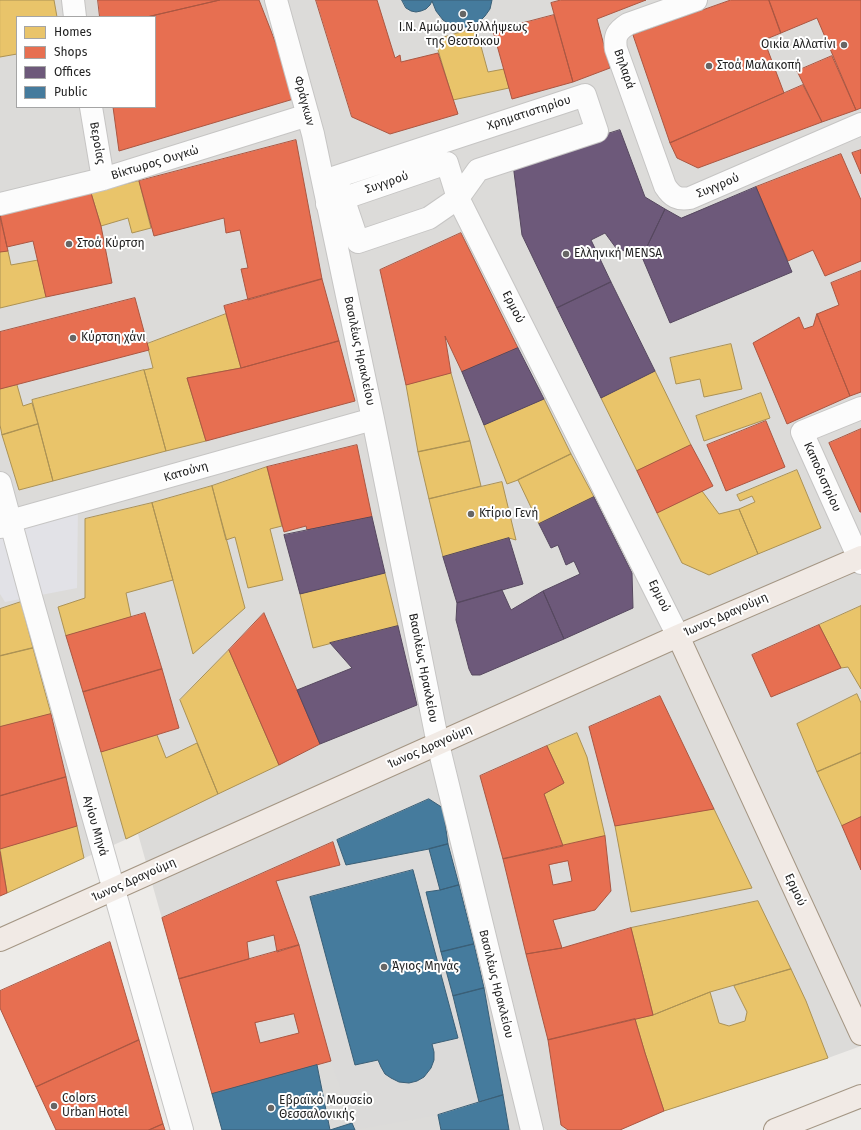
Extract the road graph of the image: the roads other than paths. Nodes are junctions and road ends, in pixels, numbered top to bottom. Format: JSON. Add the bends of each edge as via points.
{"nodes":[{"id":1,"x":73,"y":0,"type":"edge"},
{"id":2,"x":276,"y":0,"type":"edge"},
{"id":3,"x":694,"y":0,"type":"edge"},
{"id":4,"x":76,"y":16,"type":"edge"},
{"id":5,"x":633,"y":96,"type":"joint"},
{"id":6,"x":91,"y":108,"type":"edge"},
{"id":7,"x":308,"y":115,"type":"junction"},
{"id":8,"x":861,"y":124,"type":"edge"},
{"id":9,"x":447,"y":163,"type":"joint"},
{"id":10,"x":103,"y":179,"type":"junction"},
{"id":11,"x":458,"y":198,"type":"junction"},
{"id":12,"x":335,"y":201,"type":"junction"},
{"id":13,"x":0,"y":204,"type":"edge"},
{"id":14,"x":861,"y":408,"type":"edge"},
{"id":15,"x":373,"y":419,"type":"junction"},
{"id":16,"x":0,"y":483,"type":"edge"},
{"id":17,"x":5,"y":524,"type":"edge"},
{"id":18,"x":860,"y":559,"type":"edge"},
{"id":19,"x":678,"y":636,"type":"junction"},
{"id":20,"x":438,"y":744,"type":"junction"},
{"id":21,"x":113,"y":889,"type":"junction"},
{"id":22,"x":0,"y":940,"type":"edge"},
{"id":23,"x":861,"y":1034,"type":"edge"},
{"id":24,"x":861,"y":1096,"type":"edge"},
{"id":25,"x":182,"y":1130,"type":"edge"},
{"id":26,"x":532,"y":1130,"type":"edge"},
{"id":27,"x":775,"y":1130,"type":"edge"}],
"edges":[{"from":1,"to":4,"type":"street"},
{"from":2,"to":7,"type":"street","name":"Φράγκων"},
{"from":3,"to":5,"type":"street","name":"Βηλαρά","via":[[621,28],[615,42],[616,49]]},
{"from":5,"to":8,"type":"street","name":"Συγγρού","via":[[665,186],[669,193],[683,199]]},
{"from":6,"to":10,"type":"street","name":"Βεροίας"},
{"from":7,"to":10,"type":"street","name":"Βίκτωρος Ουγκώ"},
{"from":7,"to":12,"type":"street","name":"Φράγκων"},
{"from":9,"to":11,"type":"street","name":"Ερμού"},
{"from":9,"to":12,"type":"street","name":"Συγγρού"},
{"from":10,"to":13,"type":"street","name":"Βίκτωρος Ουγκώ"},
{"from":11,"to":12,"type":"street","name":"Χρηματιστηρίου","via":[[429,218],[358,242]]},
{"from":11,"to":12,"type":"street","name":"Χρηματιστηρίου","via":[[478,170],[598,131],[585,95],[336,177]]},
{"from":11,"to":19,"type":"street","name":"Ερμού"},
{"from":12,"to":15,"type":"street","name":"Βασιλέως Ηρακλείου"},
{"from":14,"to":18,"type":"street","name":"Καποδιστρίου","via":[[802,432]]},
{"from":15,"to":17,"type":"street","name":"Κατούνη"},
{"from":15,"to":20,"type":"street","name":"Βασιλέως Ηρακλείου"},
{"from":16,"to":17,"type":"street","name":"Αγίου Μηνά"},
{"from":17,"to":21,"type":"street","name":"Αγίου Μηνά"},
{"from":18,"to":19,"type":"main road","name":"Ίωνος Δραγούμη"},
{"from":19,"to":20,"type":"main road","name":"Ίωνος Δραγούμη"},
{"from":19,"to":23,"type":"main road","name":"Ερμού"},
{"from":20,"to":21,"type":"main road","name":"Ίωνος Δραγούμη"},
{"from":20,"to":26,"type":"street","name":"Βασιλέως Ηρακλείου"},
{"from":21,"to":22,"type":"main road","name":"Ίωνος Δραγούμη"},
{"from":21,"to":25,"type":"street","name":"Αγίου Μηνά"},
{"from":24,"to":27,"type":"main road"}]}
